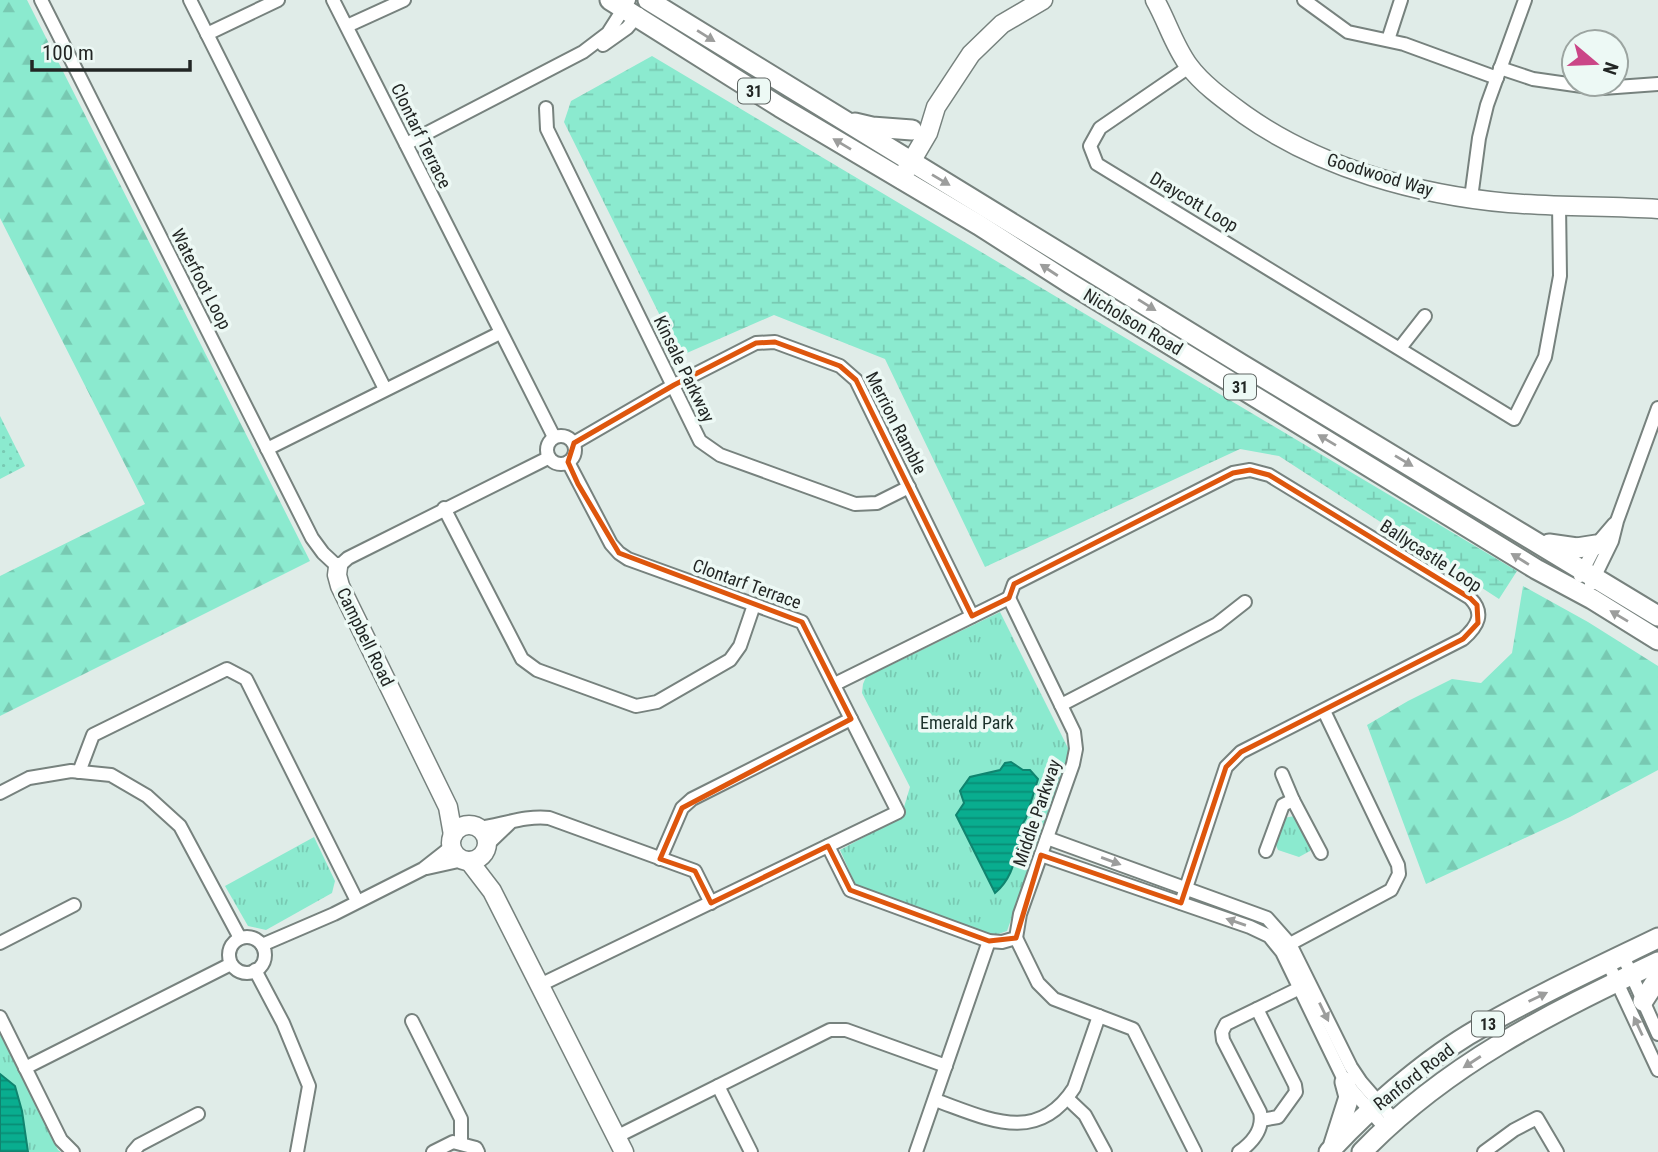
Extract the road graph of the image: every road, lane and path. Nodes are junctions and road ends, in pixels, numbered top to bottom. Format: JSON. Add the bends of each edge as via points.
{"nodes":[{"id":1,"x":41,"y":0,"type":"edge"},
{"id":2,"x":190,"y":0,"type":"edge"},
{"id":3,"x":278,"y":0,"type":"edge"},
{"id":4,"x":333,"y":0,"type":"edge"},
{"id":5,"x":404,"y":0,"type":"edge"},
{"id":6,"x":1043,"y":0,"type":"edge"},
{"id":7,"x":1304,"y":0,"type":"edge"},
{"id":8,"x":1401,"y":0,"type":"edge"},
{"id":9,"x":1525,"y":0,"type":"edge"},
{"id":10,"x":633,"y":4,"type":"edge"},
{"id":11,"x":1160,"y":5,"type":"edge"},
{"id":12,"x":347,"y":26,"type":"junction"},
{"id":13,"x":207,"y":34,"type":"junction"},
{"id":14,"x":1388,"y":40,"type":"junction"},
{"id":15,"x":1189,"y":67,"type":"junction"},
{"id":16,"x":1498,"y":73,"type":"junction"},
{"id":17,"x":1658,"y":84,"type":"edge"},
{"id":18,"x":936,"y":107,"type":"junction"},
{"id":19,"x":546,"y":108,"type":"dead end"},
{"id":20,"x":841,"y":119,"type":"junction"},
{"id":21,"x":912,"y":130,"type":"junction"},
{"id":22,"x":406,"y":144,"type":"junction"},
{"id":23,"x":904,"y":158,"type":"junction"},
{"id":24,"x":893,"y":175,"type":"junction"},
{"id":25,"x":1471,"y":198,"type":"junction"},
{"id":26,"x":1559,"y":204,"type":"junction"},
{"id":27,"x":1658,"y":209,"type":"edge"},
{"id":28,"x":1425,"y":316,"type":"dead end"},
{"id":29,"x":500,"y":333,"type":"junction"},
{"id":30,"x":1400,"y":348,"type":"junction"},
{"id":31,"x":674,"y":385,"type":"junction"},
{"id":32,"x":385,"y":389,"type":"junction"},
{"id":33,"x":1658,"y":408,"type":"edge"},
{"id":34,"x":554,"y":437,"type":"junction"},
{"id":35,"x":573,"y":443,"type":"junction"},
{"id":36,"x":267,"y":449,"type":"junction"},
{"id":37,"x":548,"y":457,"type":"junction"},
{"id":38,"x":568,"y":462,"type":"junction"},
{"id":39,"x":909,"y":488,"type":"junction"},
{"id":40,"x":444,"y":508,"type":"junction"},
{"id":41,"x":1616,"y":521,"type":"junction"},
{"id":42,"x":1538,"y":542,"type":"junction"},
{"id":43,"x":1596,"y":545,"type":"junction"},
{"id":44,"x":338,"y":567,"type":"junction"},
{"id":45,"x":1589,"y":573,"type":"junction"},
{"id":46,"x":1579,"y":592,"type":"junction"},
{"id":47,"x":1009,"y":598,"type":"junction"},
{"id":48,"x":1245,"y":602,"type":"dead end"},
{"id":49,"x":754,"y":605,"type":"junction"},
{"id":50,"x":1658,"y":615,"type":"edge"},
{"id":51,"x":972,"y":616,"type":"junction"},
{"id":52,"x":1658,"y":640,"type":"edge"},
{"id":53,"x":835,"y":684,"type":"junction"},
{"id":54,"x":1061,"y":705,"type":"junction"},
{"id":55,"x":1324,"y":711,"type":"junction"},
{"id":56,"x":851,"y":719,"type":"junction"},
{"id":57,"x":79,"y":772,"type":"junction"},
{"id":58,"x":1282,"y":774,"type":"dead end"},
{"id":59,"x":0,"y":793,"type":"edge"},
{"id":60,"x":1293,"y":800,"type":"junction"},
{"id":61,"x":448,"y":807,"type":"junction"},
{"id":62,"x":509,"y":824,"type":"junction"},
{"id":63,"x":474,"y":827,"type":"junction"},
{"id":64,"x":1047,"y":838,"type":"junction"},
{"id":65,"x":828,"y":846,"type":"junction"},
{"id":66,"x":468,"y":850,"type":"junction"},
{"id":67,"x":1266,"y":851,"type":"dead end"},
{"id":68,"x":1321,"y":853,"type":"dead end"},
{"id":69,"x":1041,"y":855,"type":"junction"},
{"id":70,"x":660,"y":859,"type":"junction"},
{"id":71,"x":1186,"y":887,"type":"junction"},
{"id":72,"x":358,"y":901,"type":"junction"},
{"id":73,"x":711,"y":902,"type":"junction"},
{"id":74,"x":1181,"y":902,"type":"junction"},
{"id":75,"x":74,"y":905,"type":"dead end"},
{"id":76,"x":240,"y":938,"type":"junction"},
{"id":77,"x":1016,"y":938,"type":"junction"},
{"id":78,"x":1658,"y":938,"type":"edge"},
{"id":79,"x":989,"y":941,"type":"junction"},
{"id":80,"x":0,"y":943,"type":"edge"},
{"id":81,"x":262,"y":946,"type":"junction"},
{"id":82,"x":1286,"y":948,"type":"junction"},
{"id":83,"x":1615,"y":959,"type":"junction"},
{"id":84,"x":1658,"y":962,"type":"edge"},
{"id":85,"x":231,"y":964,"type":"junction"},
{"id":86,"x":255,"y":970,"type":"junction"},
{"id":87,"x":1624,"y":978,"type":"junction"},
{"id":88,"x":1658,"y":978,"type":"edge"},
{"id":89,"x":540,"y":985,"type":"junction"},
{"id":90,"x":1304,"y":986,"type":"junction"},
{"id":91,"x":1643,"y":1001,"type":"junction"},
{"id":92,"x":1257,"y":1009,"type":"junction"},
{"id":93,"x":1099,"y":1016,"type":"junction"},
{"id":94,"x":0,"y":1017,"type":"edge"},
{"id":95,"x":412,"y":1021,"type":"dead end"},
{"id":96,"x":1658,"y":1034,"type":"edge"},
{"id":97,"x":946,"y":1066,"type":"junction"},
{"id":98,"x":25,"y":1068,"type":"junction"},
{"id":99,"x":1658,"y":1070,"type":"edge"},
{"id":100,"x":1345,"y":1082,"type":"junction"},
{"id":101,"x":718,"y":1086,"type":"junction"},
{"id":102,"x":1067,"y":1098,"type":"junction"},
{"id":103,"x":935,"y":1100,"type":"junction"},
{"id":104,"x":1375,"y":1108,"type":"junction"},
{"id":105,"x":198,"y":1114,"type":"dead end"},
{"id":106,"x":1261,"y":1120,"type":"junction"},
{"id":107,"x":1389,"y":1124,"type":"junction"},
{"id":108,"x":461,"y":1142,"type":"junction"},
{"id":109,"x":620,"y":1144,"type":"edge"},
{"id":110,"x":1331,"y":1150,"type":"edge"},
{"id":111,"x":73,"y":1152,"type":"edge"},
{"id":112,"x":133,"y":1152,"type":"edge"},
{"id":113,"x":297,"y":1152,"type":"edge"},
{"id":114,"x":433,"y":1152,"type":"edge"},
{"id":115,"x":478,"y":1152,"type":"edge"},
{"id":116,"x":751,"y":1152,"type":"edge"},
{"id":117,"x":916,"y":1152,"type":"edge"},
{"id":118,"x":1105,"y":1152,"type":"edge"},
{"id":119,"x":1195,"y":1152,"type":"edge"},
{"id":120,"x":1239,"y":1152,"type":"edge"},
{"id":121,"x":1362,"y":1152,"type":"edge"},
{"id":122,"x":1484,"y":1152,"type":"edge"},
{"id":123,"x":1557,"y":1152,"type":"edge"}],
"edges":[{"from":1,"to":36,"type":"street","name":"Waterfoot Loop"},
{"from":2,"to":13,"type":"street"},
{"from":3,"to":13,"type":"street"},
{"from":4,"to":12,"type":"street","name":"Clontarf Terrace"},
{"from":5,"to":12,"type":"street"},
{"from":6,"to":18,"type":"street","via":[[1002,24],[981,44]]},
{"from":7,"to":14,"type":"street","via":[[1348,32]]},
{"from":8,"to":14,"type":"street"},
{"from":9,"to":16,"type":"street"},
{"from":10,"to":20,"type":"main road","name":"Nicholson Road","number":"31","one_way":true},
{"from":10,"to":22,"type":"street","via":[[628,28],[607,42]]},
{"from":24,"to":10,"type":"main road","name":"Nicholson Road","number":"31","one_way":true},
{"from":11,"to":15,"type":"street","name":"Goodwood Way"},
{"from":12,"to":22,"type":"street","name":"Clontarf Terrace"},
{"from":13,"to":32,"type":"street"},
{"from":14,"to":16,"type":"street"},
{"from":15,"to":25,"type":"street","name":"Goodwood Way","via":[[1225,101],[1307,153],[1377,177]]},
{"from":15,"to":30,"type":"street","name":"Draycott Loop","via":[[1100,128],[1090,146],[1097,164]]},
{"from":16,"to":17,"type":"street","via":[[1599,88]]},
{"from":16,"to":25,"type":"street","via":[[1479,138]]},
{"from":18,"to":21,"type":"street"},
{"from":18,"to":23,"type":"street","via":[[928,133]]},
{"from":19,"to":31,"type":"street","name":"Kinsale Parkway","via":[[547,129]]},
{"from":20,"to":21,"type":"main road"},
{"from":20,"to":23,"type":"main road","name":"Nicholson Road","number":"31"},
{"from":21,"to":23,"type":"street"},
{"from":22,"to":29,"type":"street","name":"Clontarf Terrace"},
{"from":23,"to":24,"type":"street"},
{"from":23,"to":42,"type":"main road","name":"Nicholson Road","number":"31","one_way":true},
{"from":46,"to":24,"type":"main road","name":"Nicholson Road","number":"31","one_way":true},
{"from":25,"to":26,"type":"street","name":"Goodwood Way"},
{"from":26,"to":27,"type":"street","name":"Goodwood Way"},
{"from":26,"to":30,"type":"street","name":"Draycott Loop","via":[[1560,276],[1545,357],[1514,419]]},
{"from":28,"to":30,"type":"street"},
{"from":29,"to":32,"type":"street"},
{"from":29,"to":34,"type":"street","name":"Clontarf Terrace"},
{"from":31,"to":35,"type":"street","name":"Merrion Ramble"},
{"from":31,"to":39,"type":"street","name":"Kinsale Parkway","via":[[700,441],[720,455],[855,504],[877,503]]},
{"from":31,"to":39,"type":"street","name":"Merrion Ramble","via":[[765,341],[839,366],[856,380]]},
{"from":32,"to":36,"type":"street"},
{"from":33,"to":41,"type":"street"},
{"from":34,"to":35,"type":"street","via":[[565,436]]},
{"from":34,"to":37,"type":"street","via":[[547,446]]},
{"from":35,"to":38,"type":"street","via":[[574,456]]},
{"from":36,"to":44,"type":"street","name":"Waterfoot Loop","via":[[312,538]]},
{"from":37,"to":38,"type":"street","via":[[557,464]]},
{"from":37,"to":40,"type":"street","name":"Campbell Road"},
{"from":38,"to":49,"type":"street","name":"Clontarf Terrace","via":[[619,553]]},
{"from":39,"to":51,"type":"street","name":"Merrion Ramble"},
{"from":40,"to":44,"type":"street","name":"Campbell Road"},
{"from":40,"to":49,"type":"street","via":[[522,659],[537,670],[636,706],[657,702],[730,660],[740,646]]},
{"from":41,"to":43,"type":"street"},
{"from":41,"to":45,"type":"street","via":[[1612,541]]},
{"from":42,"to":43,"type":"main road","via":[[1577,548]]},
{"from":42,"to":45,"type":"main road","name":"Nicholson Road","number":"31"},
{"from":43,"to":45,"type":"street"},
{"from":44,"to":61,"type":"street","name":"Campbell Road","via":[[340,586]]},
{"from":45,"to":46,"type":"street"},
{"from":45,"to":50,"type":"main road","name":"Nicholson Road","number":"31"},
{"from":52,"to":46,"type":"main road","name":"Nicholson Road","number":"31","one_way":true},
{"from":47,"to":51,"type":"street"},
{"from":47,"to":54,"type":"street","name":"Middle Parkway"},
{"from":47,"to":55,"type":"street","name":"Ballycastle Loop","via":[[1014,584],[1233,473],[1250,470],[1269,475],[1470,598],[1480,613],[1478,623],[1463,639]]},
{"from":48,"to":54,"type":"street","via":[[1217,624]]},
{"from":49,"to":53,"type":"street","name":"Clontarf Terrace","via":[[802,622]]},
{"from":51,"to":53,"type":"street"},
{"from":53,"to":56,"type":"street","name":"Clontarf Terrace"},
{"from":54,"to":64,"type":"street","name":"Middle Parkway","via":[[1074,732],[1076,749]]},
{"from":55,"to":71,"type":"street","name":"Ballycastle Loop","via":[[1241,752],[1226,767]]},
{"from":55,"to":82,"type":"street","via":[[1399,874],[1391,890]]},
{"from":56,"to":65,"type":"street","name":"Clontarf Terrace","via":[[898,812]]},
{"from":56,"to":70,"type":"street","via":[[692,799],[682,808]]},
{"from":57,"to":59,"type":"street","via":[[30,778]]},
{"from":57,"to":72,"type":"street","via":[[93,735],[226,669],[246,679]]},
{"from":57,"to":76,"type":"street","via":[[111,775],[147,796],[180,826]]},
{"from":58,"to":60,"type":"street"},
{"from":60,"to":67,"type":"street","via":[[1283,805]]},
{"from":60,"to":68,"type":"street"},
{"from":61,"to":63,"type":"street","name":"Campbell Road"},
{"from":61,"to":66,"type":"street","name":"Campbell Road"},
{"from":62,"to":63,"type":"street"},
{"from":62,"to":66,"type":"street"},
{"from":62,"to":70,"type":"street","via":[[535,816],[549,818]]},
{"from":63,"to":66,"type":"street","name":"Campbell Road","via":[[484,834]]},
{"from":63,"to":66,"type":"street","via":[[458,829]]},
{"from":64,"to":69,"type":"street","name":"Middle Parkway"},
{"from":64,"to":71,"type":"street","one_way":true},
{"from":65,"to":73,"type":"street"},
{"from":65,"to":79,"type":"street","via":[[850,890]]},
{"from":66,"to":72,"type":"street"},
{"from":66,"to":89,"type":"street","name":"Campbell Road"},
{"from":69,"to":74,"type":"street"},
{"from":69,"to":77,"type":"street","name":"Middle Parkway"},
{"from":70,"to":73,"type":"street","via":[[695,871]]},
{"from":71,"to":74,"type":"street","name":"Ballycastle Loop"},
{"from":71,"to":82,"type":"street","via":[[1268,918]]},
{"from":72,"to":81,"type":"street"},
{"from":73,"to":89,"type":"street"},
{"from":82,"to":74,"type":"street","one_way":true,"via":[[1250,927]]},
{"from":75,"to":80,"type":"street"},
{"from":76,"to":81,"type":"street","via":[[253,938]]},
{"from":76,"to":85,"type":"street","via":[[231,946]]},
{"from":77,"to":79,"type":"street"},
{"from":77,"to":93,"type":"street","via":[[1046,993]]},
{"from":78,"to":83,"type":"main road","name":"Ranford Road","number":"13"},
{"from":79,"to":97,"type":"street"},
{"from":81,"to":86,"type":"street","via":[[264,957]]},
{"from":82,"to":90,"type":"street"},
{"from":83,"to":87,"type":"street"},
{"from":104,"to":83,"type":"main road","name":"Ranford Road","number":"13","one_way":true,"via":[[1465,1037]]},
{"from":84,"to":87,"type":"main road","name":"Ranford Road","number":"13"},
{"from":85,"to":86,"type":"street","via":[[245,973]]},
{"from":85,"to":98,"type":"street"},
{"from":86,"to":113,"type":"street","via":[[309,1086]]},
{"from":87,"to":91,"type":"street"},
{"from":99,"to":87,"type":"street","one_way":true},
{"from":87,"to":107,"type":"main road","name":"Ranford Road","number":"13","one_way":true,"via":[[1526,1027],[1439,1083]]},
{"from":88,"to":91,"type":"main road"},
{"from":89,"to":109,"type":"street","name":"Campbell Road"},
{"from":90,"to":92,"type":"street"},
{"from":90,"to":100,"type":"street"},
{"from":90,"to":104,"type":"street","one_way":true},
{"from":91,"to":96,"type":"street"},
{"from":92,"to":106,"type":"street","via":[[1226,1024],[1222,1036]]},
{"from":92,"to":106,"type":"street","via":[[1296,1085],[1278,1117]]},
{"from":93,"to":102,"type":"street"},
{"from":93,"to":119,"type":"street","via":[[1133,1029]]},
{"from":94,"to":98,"type":"street"},
{"from":95,"to":108,"type":"street","via":[[461,1119]]},
{"from":97,"to":101,"type":"street","via":[[846,1030],[830,1030]]},
{"from":97,"to":103,"type":"street"},
{"from":98,"to":111,"type":"street","via":[[61,1140]]},
{"from":100,"to":104,"type":"street"},
{"from":100,"to":110,"type":"main road","via":[[1349,1097]]},
{"from":101,"to":109,"type":"street"},
{"from":101,"to":116,"type":"street"},
{"from":102,"to":103,"type":"street","via":[[1037,1120],[1017,1125]]},
{"from":102,"to":118,"type":"street","via":[[1085,1115]]},
{"from":103,"to":117,"type":"street"},
{"from":104,"to":107,"type":"street"},
{"from":104,"to":110,"type":"main road","name":"Ranford Road","number":"13"},
{"from":105,"to":112,"type":"street"},
{"from":106,"to":120,"type":"street","via":[[1258,1133]]},
{"from":107,"to":121,"type":"main road","name":"Ranford Road","number":"13"},
{"from":108,"to":114,"type":"street"},
{"from":108,"to":115,"type":"street"},
{"from":122,"to":123,"type":"street","via":[[1538,1118]]}]}
